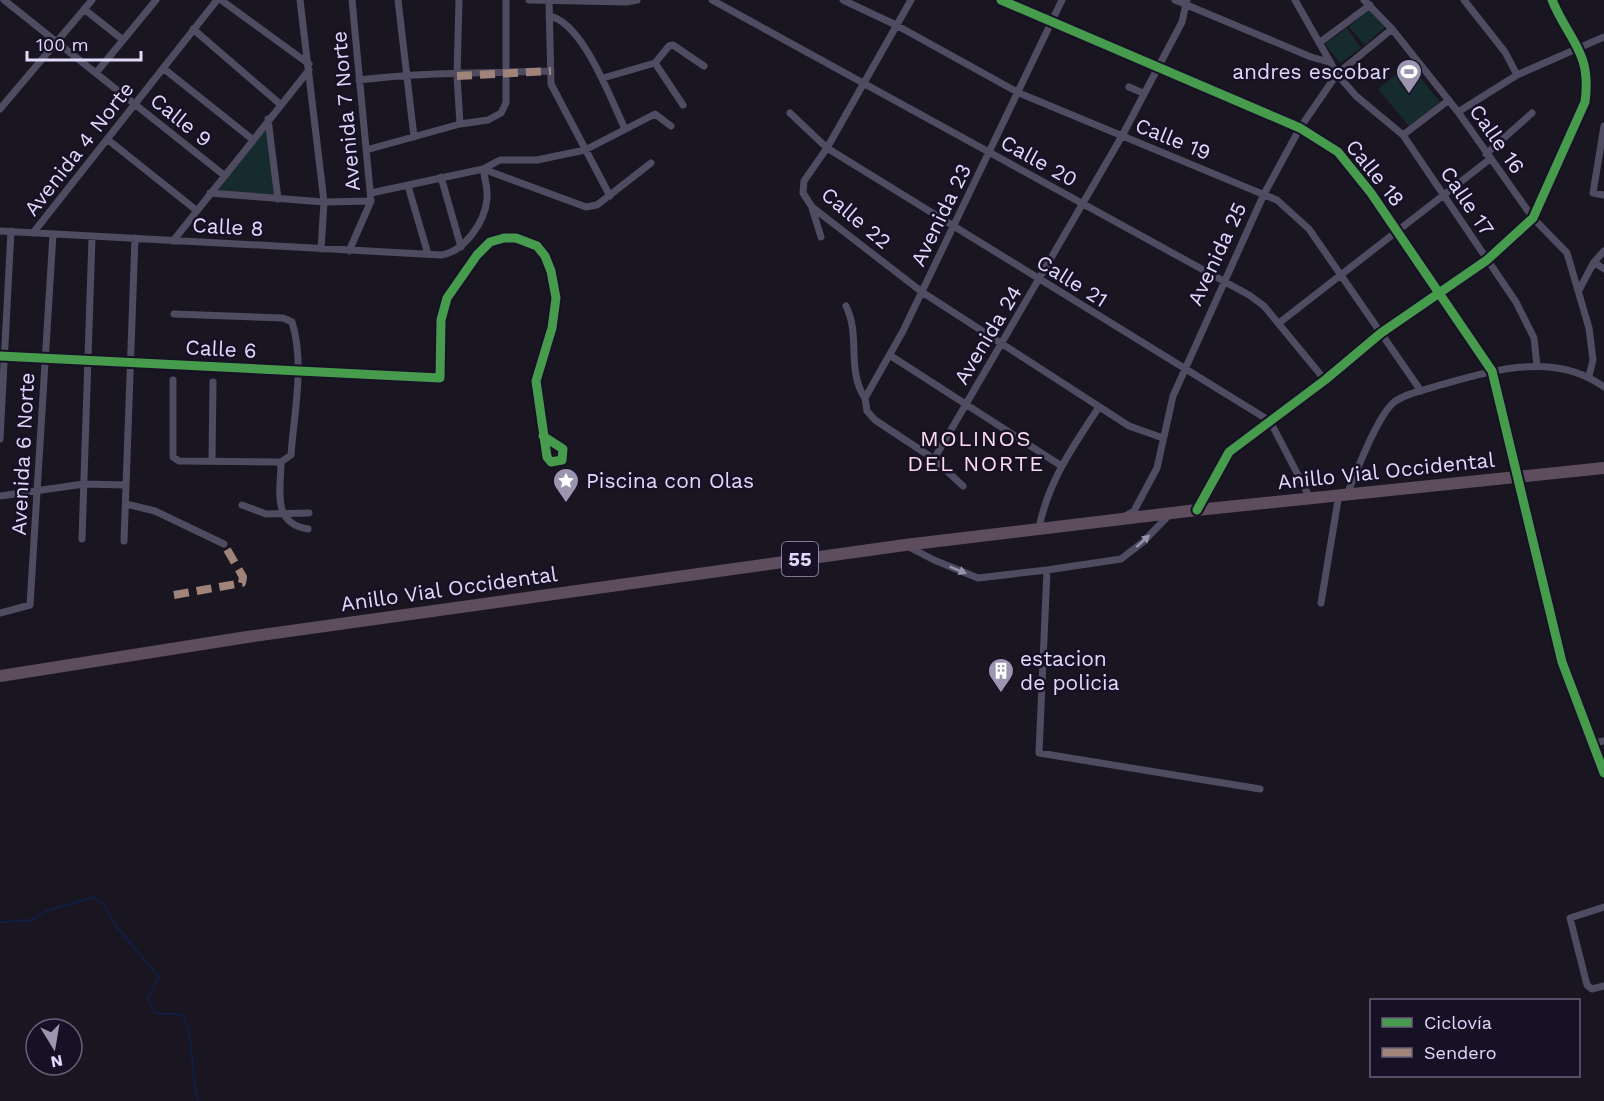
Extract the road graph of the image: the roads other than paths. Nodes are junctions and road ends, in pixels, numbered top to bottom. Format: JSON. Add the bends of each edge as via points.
{"nodes":[{"id":1,"x":4,"y":0,"type":"edge"},
{"id":2,"x":92,"y":0,"type":"edge"},
{"id":3,"x":156,"y":0,"type":"edge"},
{"id":4,"x":216,"y":0,"type":"edge"},
{"id":5,"x":221,"y":0,"type":"edge"},
{"id":6,"x":300,"y":0,"type":"edge"},
{"id":7,"x":352,"y":0,"type":"edge"},
{"id":8,"x":398,"y":0,"type":"edge"},
{"id":9,"x":459,"y":0,"type":"edge"},
{"id":10,"x":506,"y":0,"type":"edge"},
{"id":11,"x":529,"y":0,"type":"edge"},
{"id":12,"x":637,"y":0,"type":"edge"},
{"id":13,"x":712,"y":0,"type":"edge"},
{"id":14,"x":843,"y":0,"type":"edge"},
{"id":15,"x":910,"y":0,"type":"edge"},
{"id":16,"x":1001,"y":0,"type":"edge"},
{"id":17,"x":1062,"y":0,"type":"edge"},
{"id":18,"x":1175,"y":0,"type":"edge"},
{"id":19,"x":1295,"y":0,"type":"edge"},
{"id":20,"x":1464,"y":0,"type":"edge"},
{"id":21,"x":1552,"y":0,"type":"edge"},
{"id":22,"x":549,"y":1,"type":"edge"},
{"id":23,"x":1187,"y":3,"type":"edge"},
{"id":24,"x":1367,"y":3,"type":"edge"},
{"id":25,"x":84,"y":9,"type":"junction"},
{"id":26,"x":549,"y":16,"type":"junction"},
{"id":27,"x":1053,"y":22,"type":"junction"},
{"id":28,"x":896,"y":25,"type":"junction"},
{"id":29,"x":193,"y":29,"type":"junction"},
{"id":30,"x":1392,"y":29,"type":"junction"},
{"id":31,"x":1604,"y":37,"type":"edge"},
{"id":32,"x":123,"y":40,"type":"junction"},
{"id":33,"x":56,"y":41,"type":"junction"},
{"id":34,"x":1319,"y":43,"type":"junction"},
{"id":35,"x":1579,"y":46,"type":"junction"},
{"id":36,"x":1329,"y":62,"type":"junction"},
{"id":37,"x":655,"y":63,"type":"junction"},
{"id":38,"x":704,"y":66,"type":"dead end"},
{"id":39,"x":309,"y":67,"type":"junction"},
{"id":40,"x":163,"y":68,"type":"junction"},
{"id":41,"x":1158,"y":68,"type":"junction"},
{"id":42,"x":551,"y":71,"type":"junction"},
{"id":43,"x":96,"y":72,"type":"junction"},
{"id":44,"x":505,"y":73,"type":"junction"},
{"id":45,"x":407,"y":74,"type":"junction"},
{"id":46,"x":1336,"y":75,"type":"junction"},
{"id":47,"x":1517,"y":75,"type":"junction"},
{"id":48,"x":457,"y":76,"type":"junction"},
{"id":49,"x":603,"y":78,"type":"junction"},
{"id":50,"x":359,"y":80,"type":"junction"},
{"id":51,"x":861,"y":82,"type":"junction"},
{"id":52,"x":1129,"y":87,"type":"dead end"},
{"id":53,"x":1019,"y":93,"type":"junction"},
{"id":54,"x":1143,"y":93,"type":"junction"},
{"id":55,"x":1449,"y":100,"type":"junction"},
{"id":56,"x":135,"y":104,"type":"junction"},
{"id":57,"x":280,"y":104,"type":"junction"},
{"id":58,"x":683,"y":105,"type":"dead end"},
{"id":59,"x":0,"y":109,"type":"edge"},
{"id":60,"x":1458,"y":112,"type":"junction"},
{"id":61,"x":790,"y":113,"type":"dead end"},
{"id":62,"x":1532,"y":113,"type":"dead end"},
{"id":63,"x":268,"y":119,"type":"junction"},
{"id":64,"x":460,"y":124,"type":"junction"},
{"id":65,"x":671,"y":126,"type":"dead end"},
{"id":66,"x":1604,"y":126,"type":"edge"},
{"id":67,"x":1300,"y":128,"type":"junction"},
{"id":68,"x":625,"y":129,"type":"junction"},
{"id":69,"x":1403,"y":135,"type":"junction"},
{"id":70,"x":1122,"y":136,"type":"junction"},
{"id":71,"x":414,"y":137,"type":"junction"},
{"id":72,"x":107,"y":139,"type":"junction"},
{"id":73,"x":252,"y":139,"type":"junction"},
{"id":74,"x":827,"y":148,"type":"junction"},
{"id":75,"x":366,"y":150,"type":"junction"},
{"id":76,"x":585,"y":150,"type":"junction"},
{"id":77,"x":989,"y":153,"type":"junction"},
{"id":78,"x":1488,"y":157,"type":"junction"},
{"id":79,"x":651,"y":163,"type":"dead end"},
{"id":80,"x":483,"y":170,"type":"junction"},
{"id":81,"x":225,"y":176,"type":"junction"},
{"id":82,"x":441,"y":177,"type":"junction"},
{"id":83,"x":408,"y":186,"type":"junction"},
{"id":84,"x":210,"y":192,"type":"junction"},
{"id":85,"x":1264,"y":194,"type":"junction"},
{"id":86,"x":1604,"y":195,"type":"edge"},
{"id":87,"x":610,"y":196,"type":"junction"},
{"id":88,"x":371,"y":197,"type":"junction"},
{"id":89,"x":1444,"y":198,"type":"junction"},
{"id":90,"x":278,"y":199,"type":"junction"},
{"id":91,"x":324,"y":202,"type":"junction"},
{"id":92,"x":1083,"y":204,"type":"junction"},
{"id":93,"x":812,"y":207,"type":"junction"},
{"id":94,"x":196,"y":210,"type":"junction"},
{"id":95,"x":1533,"y":218,"type":"junction"},
{"id":96,"x":956,"y":225,"type":"junction"},
{"id":97,"x":0,"y":231,"type":"edge"},
{"id":98,"x":11,"y":231,"type":"junction"},
{"id":99,"x":1398,"y":231,"type":"junction"},
{"id":100,"x":33,"y":232,"type":"junction"},
{"id":101,"x":53,"y":234,"type":"junction"},
{"id":102,"x":92,"y":237,"type":"junction"},
{"id":103,"x":821,"y":237,"type":"dead end"},
{"id":104,"x":135,"y":238,"type":"junction"},
{"id":105,"x":172,"y":241,"type":"junction"},
{"id":106,"x":460,"y":247,"type":"junction"},
{"id":107,"x":321,"y":249,"type":"junction"},
{"id":108,"x":349,"y":251,"type":"junction"},
{"id":109,"x":1604,"y":251,"type":"edge"},
{"id":110,"x":428,"y":254,"type":"junction"},
{"id":111,"x":1487,"y":260,"type":"junction"},
{"id":112,"x":1594,"y":262,"type":"junction"},
{"id":113,"x":1604,"y":269,"type":"edge"},
{"id":114,"x":1340,"y":276,"type":"junction"},
{"id":115,"x":1040,"y":281,"type":"junction"},
{"id":116,"x":1222,"y":281,"type":"junction"},
{"id":117,"x":1579,"y":291,"type":"junction"},
{"id":118,"x":922,"y":292,"type":"junction"},
{"id":119,"x":1437,"y":292,"type":"junction"},
{"id":120,"x":846,"y":306,"type":"dead end"},
{"id":121,"x":174,"y":314,"type":"dead end"},
{"id":122,"x":1279,"y":323,"type":"junction"},
{"id":123,"x":1381,"y":333,"type":"junction"},
{"id":124,"x":1000,"y":344,"type":"junction"},
{"id":125,"x":891,"y":356,"type":"junction"},
{"id":126,"x":3,"y":357,"type":"edge"},
{"id":127,"x":45,"y":358,"type":"junction"},
{"id":128,"x":87,"y":360,"type":"junction"},
{"id":129,"x":130,"y":363,"type":"junction"},
{"id":130,"x":1538,"y":366,"type":"junction"},
{"id":131,"x":1183,"y":369,"type":"junction"},
{"id":132,"x":1492,"y":370,"type":"junction"},
{"id":133,"x":297,"y":371,"type":"junction"},
{"id":134,"x":1589,"y":376,"type":"junction"},
{"id":135,"x":173,"y":380,"type":"dead end"},
{"id":136,"x":1325,"y":380,"type":"junction"},
{"id":137,"x":213,"y":382,"type":"dead end"},
{"id":138,"x":1604,"y":387,"type":"edge"},
{"id":139,"x":1420,"y":391,"type":"junction"},
{"id":140,"x":865,"y":398,"type":"junction"},
{"id":141,"x":967,"y":404,"type":"junction"},
{"id":142,"x":1099,"y":407,"type":"junction"},
{"id":143,"x":1270,"y":421,"type":"junction"},
{"id":144,"x":543,"y":436,"type":"dead end"},
{"id":145,"x":1163,"y":438,"type":"junction"},
{"id":146,"x":0,"y":439,"type":"edge"},
{"id":147,"x":934,"y":459,"type":"junction"},
{"id":148,"x":212,"y":461,"type":"junction"},
{"id":149,"x":281,"y":462,"type":"junction"},
{"id":150,"x":1060,"y":465,"type":"junction"},
{"id":151,"x":1604,"y":468,"type":"edge"},
{"id":152,"x":1517,"y":478,"type":"junction"},
{"id":153,"x":84,"y":484,"type":"junction"},
{"id":154,"x":126,"y":485,"type":"junction"},
{"id":155,"x":963,"y":486,"type":"dead end"},
{"id":156,"x":38,"y":488,"type":"junction"},
{"id":157,"x":1343,"y":494,"type":"junction"},
{"id":158,"x":0,"y":496,"type":"edge"},
{"id":159,"x":1310,"y":498,"type":"junction"},
{"id":160,"x":126,"y":504,"type":"junction"},
{"id":161,"x":242,"y":505,"type":"dead end"},
{"id":162,"x":1197,"y":510,"type":"junction"},
{"id":163,"x":282,"y":513,"type":"junction"},
{"id":164,"x":309,"y":513,"type":"dead end"},
{"id":165,"x":1171,"y":513,"type":"junction"},
{"id":166,"x":1120,"y":519,"type":"junction"},
{"id":167,"x":1039,"y":528,"type":"junction"},
{"id":168,"x":308,"y":529,"type":"dead end"},
{"id":169,"x":82,"y":539,"type":"dead end"},
{"id":170,"x":124,"y":542,"type":"dead end"},
{"id":171,"x":224,"y":544,"type":"dead end"},
{"id":172,"x":905,"y":545,"type":"junction"},
{"id":173,"x":1047,"y":570,"type":"junction"},
{"id":174,"x":1321,"y":603,"type":"dead end"},
{"id":175,"x":0,"y":613,"type":"edge"},
{"id":176,"x":0,"y":676,"type":"edge"},
{"id":177,"x":1604,"y":741,"type":"edge"},
{"id":178,"x":1593,"y":743,"type":"junction"},
{"id":179,"x":1604,"y":773,"type":"edge"},
{"id":180,"x":1260,"y":789,"type":"dead end"},
{"id":181,"x":1604,"y":907,"type":"edge"},
{"id":182,"x":1604,"y":986,"type":"edge"}],
"edges":[{"from":1,"to":33,"type":"street","name":"Calle 9"},
{"from":2,"to":25,"type":"street"},
{"from":3,"to":32,"type":"street"},
{"from":4,"to":29,"type":"street","name":"Avenida 4 Norte"},
{"from":5,"to":39,"type":"street"},
{"from":6,"to":39,"type":"street"},
{"from":7,"to":50,"type":"street","name":"Avenida 7 Norte"},
{"from":8,"to":45,"type":"street"},
{"from":9,"to":48,"type":"street"},
{"from":10,"to":44,"type":"street"},
{"from":11,"to":22,"type":"street"},
{"from":12,"to":22,"type":"street"},
{"from":13,"to":51,"type":"street","name":"Calle 20"},
{"from":14,"to":28,"type":"street","name":"Calle 19"},
{"from":15,"to":28,"type":"street"},
{"from":16,"to":27,"type":"street","name":"Calle 18"},
{"from":17,"to":27,"type":"street","name":"Avenida 23"},
{"from":18,"to":23,"type":"street"},
{"from":19,"to":34,"type":"street","name":"Calle 17"},
{"from":20,"to":47,"type":"street","via":[[1505,52]]},
{"from":21,"to":35,"type":"street"},
{"from":22,"to":26,"type":"street"},
{"from":23,"to":36,"type":"street"},
{"from":23,"to":41,"type":"street","name":"Avenida 24","via":[[1182,22]]},
{"from":24,"to":30,"type":"street","name":"Calle 16"},
{"from":24,"to":34,"type":"street"},
{"from":25,"to":32,"type":"street"},
{"from":25,"to":33,"type":"street"},
{"from":26,"to":42,"type":"street"},
{"from":26,"to":49,"type":"street","via":[[563,20]]},
{"from":27,"to":41,"type":"street","name":"Calle 18"},
{"from":27,"to":53,"type":"street","name":"Avenida 23"},
{"from":28,"to":51,"type":"street"},
{"from":28,"to":53,"type":"street","name":"Calle 19"},
{"from":29,"to":40,"type":"street","name":"Avenida 4 Norte"},
{"from":29,"to":57,"type":"street"},
{"from":30,"to":46,"type":"street","name":"Avenida 25"},
{"from":30,"to":55,"type":"street","name":"Calle 16"},
{"from":31,"to":35,"type":"street"},
{"from":32,"to":43,"type":"street"},
{"from":33,"to":43,"type":"street","name":"Calle 9"},
{"from":33,"to":59,"type":"street"},
{"from":34,"to":36,"type":"street","name":"Calle 17"},
{"from":35,"to":47,"type":"street"},
{"from":35,"to":95,"type":"street","via":[[1587,68],[1585,102]]},
{"from":36,"to":46,"type":"street","name":"Calle 17"},
{"from":37,"to":38,"type":"street","via":[[673,45]]},
{"from":37,"to":49,"type":"street"},
{"from":37,"to":58,"type":"street"},
{"from":39,"to":57,"type":"street"},
{"from":39,"to":91,"type":"street"},
{"from":40,"to":56,"type":"street","name":"Avenida 4 Norte"},
{"from":40,"to":73,"type":"street"},
{"from":41,"to":54,"type":"street","name":"Avenida 24"},
{"from":41,"to":67,"type":"street","name":"Calle 18"},
{"from":42,"to":44,"type":"street"},
{"from":42,"to":76,"type":"street","via":[[554,92]]},
{"from":43,"to":56,"type":"street","name":"Calle 9"},
{"from":44,"to":48,"type":"street"},
{"from":44,"to":64,"type":"street","via":[[506,103],[501,113],[488,120]]},
{"from":45,"to":48,"type":"street"},
{"from":45,"to":50,"type":"street"},
{"from":45,"to":71,"type":"street"},
{"from":46,"to":67,"type":"street","name":"Avenida 25"},
{"from":46,"to":69,"type":"street","name":"Calle 17"},
{"from":47,"to":60,"type":"street"},
{"from":48,"to":64,"type":"street"},
{"from":49,"to":68,"type":"street"},
{"from":50,"to":75,"type":"street","name":"Avenida 7 Norte"},
{"from":51,"to":74,"type":"street"},
{"from":51,"to":77,"type":"street","name":"Calle 20"},
{"from":52,"to":54,"type":"street"},
{"from":53,"to":70,"type":"street","name":"Calle 19"},
{"from":53,"to":77,"type":"street","name":"Avenida 23"},
{"from":54,"to":70,"type":"street","name":"Avenida 24"},
{"from":55,"to":60,"type":"street","name":"Calle 16"},
{"from":55,"to":69,"type":"street"},
{"from":56,"to":72,"type":"street","name":"Avenida 4 Norte"},
{"from":56,"to":81,"type":"street","name":"Calle 9"},
{"from":57,"to":63,"type":"street"},
{"from":60,"to":78,"type":"street","name":"Calle 16"},
{"from":61,"to":74,"type":"street","name":"Calle 21"},
{"from":62,"to":78,"type":"street"},
{"from":63,"to":73,"type":"street"},
{"from":63,"to":90,"type":"street"},
{"from":64,"to":71,"type":"street"},
{"from":65,"to":68,"type":"street","via":[[655,114]]},
{"from":66,"to":86,"type":"street","via":[[1593,193]]},
{"from":67,"to":85,"type":"street","name":"Avenida 25"},
{"from":67,"to":99,"type":"street","name":"Calle 18","via":[[1338,152]]},
{"from":68,"to":76,"type":"street"},
{"from":69,"to":89,"type":"street","name":"Calle 17"},
{"from":70,"to":85,"type":"street","name":"Calle 19"},
{"from":70,"to":92,"type":"street","name":"Avenida 24"},
{"from":71,"to":75,"type":"street"},
{"from":72,"to":94,"type":"street"},
{"from":72,"to":100,"type":"street","name":"Avenida 4 Norte"},
{"from":73,"to":81,"type":"street"},
{"from":74,"to":93,"type":"street","name":"Calle 22","via":[[804,181],[803,193]]},
{"from":74,"to":96,"type":"street","name":"Calle 21"},
{"from":75,"to":88,"type":"street","name":"Avenida 7 Norte"},
{"from":76,"to":80,"type":"street","via":[[537,160],[500,160]]},
{"from":76,"to":87,"type":"street"},
{"from":77,"to":92,"type":"street","name":"Calle 20"},
{"from":77,"to":96,"type":"street","name":"Avenida 23"},
{"from":78,"to":89,"type":"street"},
{"from":78,"to":95,"type":"street","name":"Calle 16"},
{"from":79,"to":87,"type":"street"},
{"from":80,"to":82,"type":"street"},
{"from":80,"to":87,"type":"street","via":[[586,207]]},
{"from":80,"to":106,"type":"street","via":[[487,200],[471,237]]},
{"from":81,"to":84,"type":"street"},
{"from":82,"to":83,"type":"street"},
{"from":82,"to":106,"type":"street"},
{"from":83,"to":88,"type":"street"},
{"from":83,"to":110,"type":"street"},
{"from":84,"to":90,"type":"street"},
{"from":84,"to":94,"type":"street"},
{"from":85,"to":114,"type":"street","name":"Calle 19","via":[[1291,210],[1309,229]]},
{"from":85,"to":116,"type":"street","name":"Avenida 25"},
{"from":88,"to":91,"type":"street"},
{"from":88,"to":108,"type":"street","name":"Avenida 7 Norte"},
{"from":89,"to":99,"type":"street"},
{"from":89,"to":111,"type":"street","name":"Calle 17"},
{"from":90,"to":91,"type":"street"},
{"from":91,"to":107,"type":"street"},
{"from":92,"to":115,"type":"street","name":"Avenida 24"},
{"from":92,"to":116,"type":"street","name":"Calle 20"},
{"from":93,"to":103,"type":"street"},
{"from":93,"to":118,"type":"street","name":"Calle 22"},
{"from":94,"to":105,"type":"street"},
{"from":95,"to":111,"type":"street"},
{"from":95,"to":117,"type":"street","name":"Calle 16","via":[[1567,253]]},
{"from":96,"to":115,"type":"street","name":"Calle 21"},
{"from":96,"to":118,"type":"street","name":"Avenida 23"},
{"from":97,"to":98,"type":"street","name":"Calle 8"},
{"from":98,"to":100,"type":"street","name":"Calle 8"},
{"from":98,"to":126,"type":"street"},
{"from":99,"to":114,"type":"street"},
{"from":99,"to":119,"type":"street","name":"Calle 18"},
{"from":100,"to":101,"type":"street","name":"Calle 8"},
{"from":101,"to":102,"type":"street","name":"Calle 8"},
{"from":101,"to":127,"type":"street","name":"Avenida 6 Norte"},
{"from":102,"to":104,"type":"street","name":"Calle 8"},
{"from":102,"to":128,"type":"street"},
{"from":104,"to":105,"type":"street","name":"Calle 8"},
{"from":104,"to":129,"type":"street"},
{"from":105,"to":107,"type":"street","name":"Calle 8"},
{"from":106,"to":110,"type":"street","name":"Calle 8","via":[[453,254]]},
{"from":107,"to":108,"type":"street","name":"Calle 8"},
{"from":108,"to":110,"type":"street","name":"Calle 8"},
{"from":109,"to":112,"type":"street"},
{"from":111,"to":119,"type":"street"},
{"from":111,"to":130,"type":"street","name":"Calle 17","via":[[1528,323]]},
{"from":112,"to":113,"type":"street"},
{"from":112,"to":117,"type":"street"},
{"from":114,"to":122,"type":"street"},
{"from":114,"to":123,"type":"street","name":"Calle 19"},
{"from":115,"to":124,"type":"street","name":"Avenida 24"},
{"from":115,"to":131,"type":"street","name":"Calle 21"},
{"from":116,"to":122,"type":"street","name":"Calle 20","via":[[1264,306]]},
{"from":116,"to":131,"type":"street","name":"Avenida 25"},
{"from":117,"to":134,"type":"street","name":"Calle 16","via":[[1593,360]]},
{"from":118,"to":124,"type":"street","name":"Calle 22"},
{"from":118,"to":125,"type":"street","name":"Avenida 23"},
{"from":119,"to":123,"type":"street"},
{"from":119,"to":132,"type":"street","name":"Calle 18"},
{"from":120,"to":140,"type":"street","via":[[854,325],[856,381]]},
{"from":121,"to":133,"type":"street","via":[[283,318],[292,322]]},
{"from":122,"to":136,"type":"street","name":"Calle 20"},
{"from":123,"to":136,"type":"street"},
{"from":123,"to":139,"type":"street","name":"Calle 19"},
{"from":124,"to":141,"type":"street","name":"Avenida 24"},
{"from":124,"to":142,"type":"street","name":"Calle 22"},
{"from":125,"to":140,"type":"street","name":"Avenida 23"},
{"from":125,"to":141,"type":"street"},
{"from":126,"to":127,"type":"street","name":"Calle 6"},
{"from":126,"to":146,"type":"street"},
{"from":127,"to":128,"type":"street","name":"Calle 6"},
{"from":127,"to":156,"type":"street","name":"Avenida 6 Norte"},
{"from":128,"to":129,"type":"street","name":"Calle 6"},
{"from":128,"to":153,"type":"street"},
{"from":129,"to":133,"type":"street","name":"Calle 6"},
{"from":129,"to":154,"type":"street"},
{"from":130,"to":132,"type":"street"},
{"from":130,"to":134,"type":"street","via":[[1574,370]]},
{"from":131,"to":143,"type":"street","name":"Calle 21"},
{"from":131,"to":145,"type":"street","name":"Avenida 25"},
{"from":132,"to":139,"type":"street"},
{"from":132,"to":152,"type":"street","name":"Calle 18"},
{"from":133,"to":144,"type":"street","name":"Calle 6","via":[[440,378],[441,329],[447,298],[490,242],[516,238],[537,246],[545,256],[556,297],[552,328],[536,381]]},
{"from":133,"to":149,"type":"street","via":[[291,455]]},
{"from":134,"to":138,"type":"street"},
{"from":135,"to":148,"type":"street","via":[[173,457],[179,461]]},
{"from":136,"to":143,"type":"street"},
{"from":137,"to":148,"type":"street"},
{"from":139,"to":157,"type":"street","via":[[1393,404],[1384,415]]},
{"from":140,"to":147,"type":"street","via":[[867,411],[875,420]]},
{"from":141,"to":147,"type":"street","name":"Avenida 24"},
{"from":141,"to":150,"type":"street"},
{"from":142,"to":145,"type":"street","name":"Calle 22","via":[[1129,426]]},
{"from":142,"to":150,"type":"street"},
{"from":143,"to":159,"type":"street"},
{"from":143,"to":162,"type":"street","via":[[1229,452]]},
{"from":145,"to":166,"type":"street","name":"Avenida 25","via":[[1157,468],[1144,495],[1134,511]]},
{"from":147,"to":155,"type":"street"},
{"from":148,"to":149,"type":"street"},
{"from":149,"to":163,"type":"street"},
{"from":150,"to":167,"type":"street"},
{"from":151,"to":152,"type":"highway","name":"Anillo Vial Occidental","number":"55"},
{"from":152,"to":157,"type":"highway","name":"Anillo Vial Occidental","number":"55"},
{"from":152,"to":178,"type":"street","via":[[1562,662]]},
{"from":153,"to":154,"type":"street"},
{"from":153,"to":156,"type":"street"},
{"from":153,"to":169,"type":"street"},
{"from":154,"to":160,"type":"street"},
{"from":156,"to":158,"type":"street"},
{"from":156,"to":175,"type":"street","name":"Avenida 6 Norte","via":[[30,605]]},
{"from":157,"to":159,"type":"highway","name":"Anillo Vial Occidental","number":"55"},
{"from":157,"to":174,"type":"street"},
{"from":159,"to":162,"type":"highway","name":"Anillo Vial Occidental","number":"55"},
{"from":160,"to":170,"type":"street"},
{"from":160,"to":171,"type":"street","via":[[154,511]]},
{"from":161,"to":163,"type":"street","via":[[266,514]]},
{"from":162,"to":165,"type":"highway","name":"Anillo Vial Occidental","number":"55"},
{"from":163,"to":164,"type":"street"},
{"from":163,"to":168,"type":"street","via":[[288,523]]},
{"from":165,"to":166,"type":"highway","name":"Anillo Vial Occidental","number":"55"},
{"from":173,"to":165,"type":"street","one_way":true,"via":[[1121,560]]},
{"from":166,"to":167,"type":"highway","name":"Anillo Vial Occidental","number":"55"},
{"from":167,"to":172,"type":"highway","name":"Anillo Vial Occidental","number":"55"},
{"from":172,"to":173,"type":"street","one_way":true,"via":[[978,578]]},
{"from":172,"to":176,"type":"highway","name":"Anillo Vial Occidental","number":"55","via":[[247,637]]},
{"from":173,"to":180,"type":"street","via":[[1039,753]]},
{"from":177,"to":178,"type":"street"},
{"from":178,"to":179,"type":"street"},
{"from":181,"to":182,"type":"street","via":[[1570,918],[1587,986]]}]}
